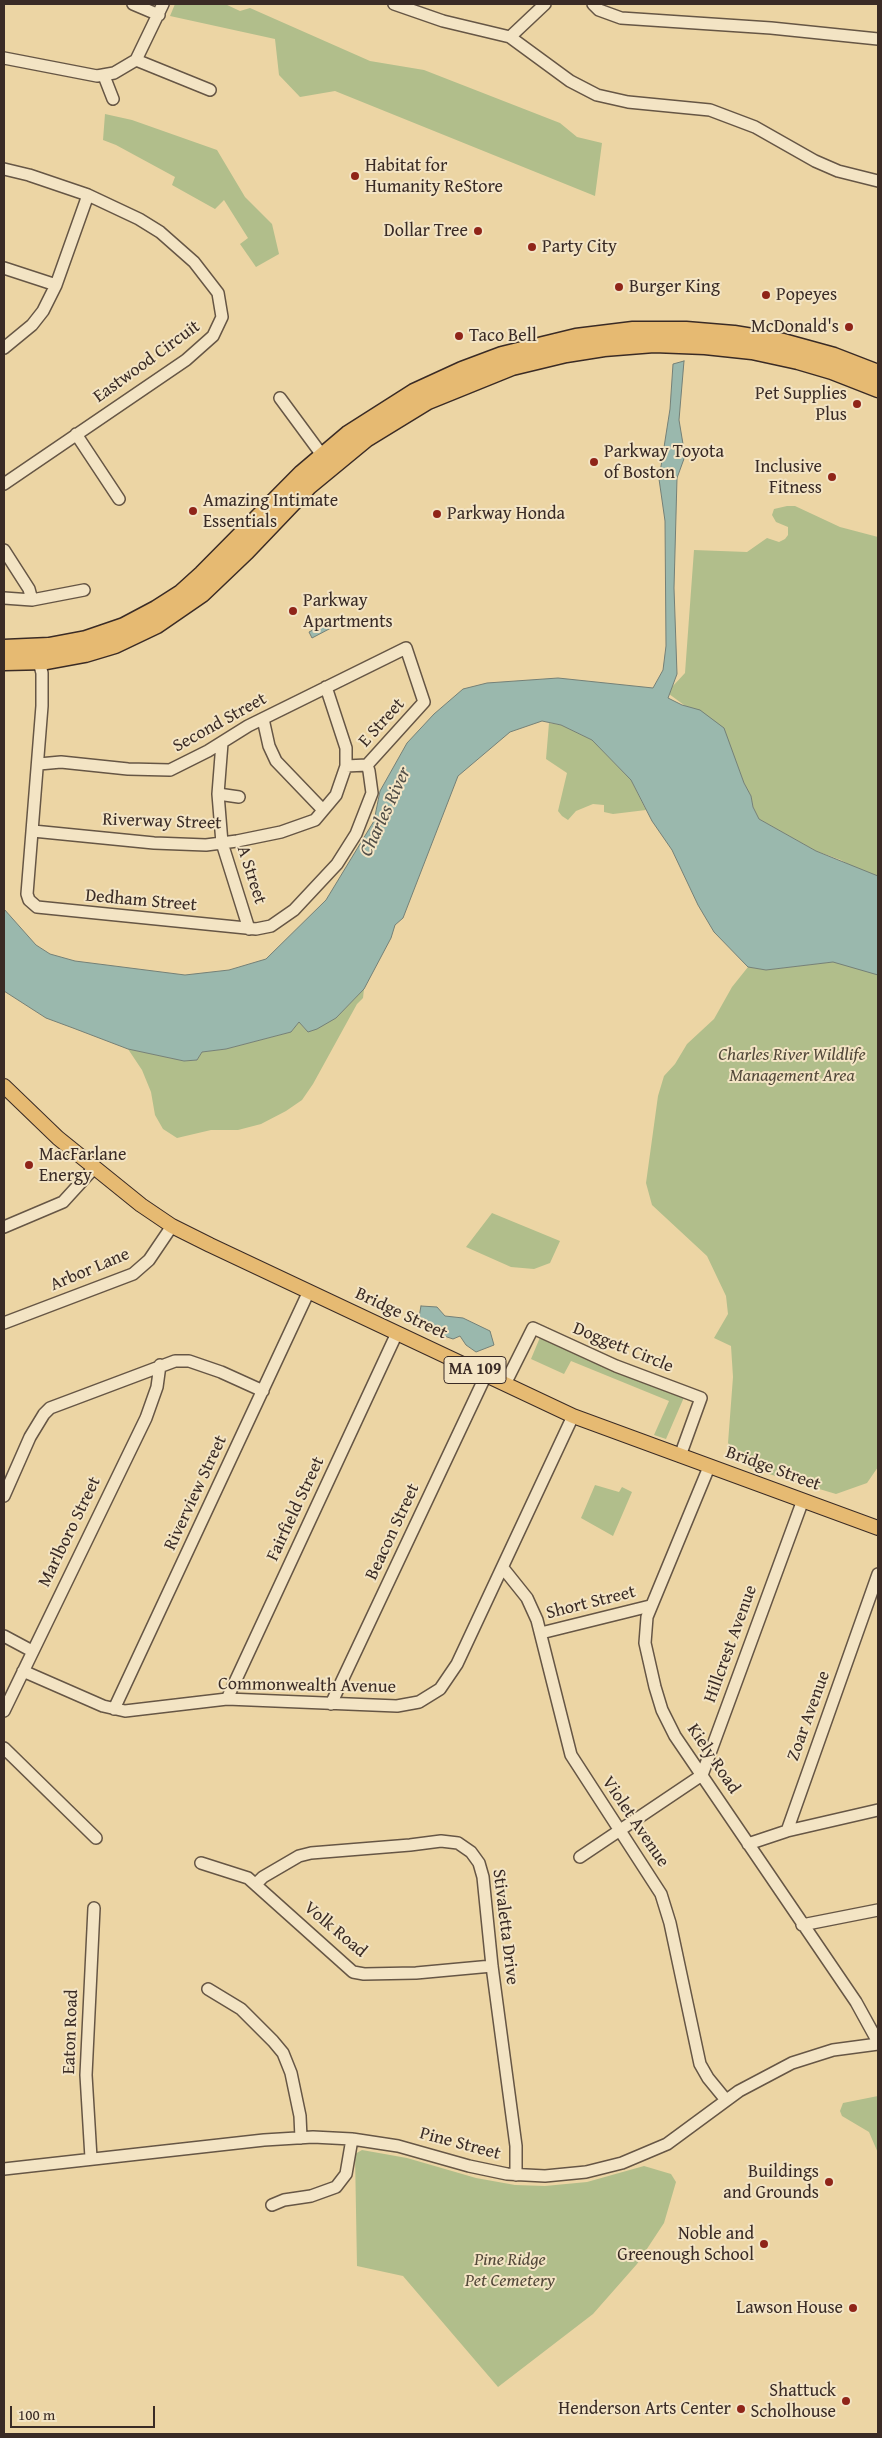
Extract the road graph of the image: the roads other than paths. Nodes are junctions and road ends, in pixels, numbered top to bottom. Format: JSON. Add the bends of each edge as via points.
{"nodes":[{"id":1,"x":133,"y":4,"type":"edge"},
{"id":2,"x":394,"y":4,"type":"edge"},
{"id":3,"x":545,"y":4,"type":"edge"},
{"id":4,"x":593,"y":4,"type":"edge"},
{"id":5,"x":161,"y":9,"type":"edge"},
{"id":6,"x":510,"y":37,"type":"junction"},
{"id":7,"x":878,"y":40,"type":"edge"},
{"id":8,"x":4,"y":58,"type":"edge"},
{"id":9,"x":136,"y":60,"type":"junction"},
{"id":10,"x":104,"y":76,"type":"junction"},
{"id":11,"x":210,"y":90,"type":"dead end"},
{"id":12,"x":113,"y":100,"type":"dead end"},
{"id":13,"x":4,"y":169,"type":"edge"},
{"id":14,"x":878,"y":181,"type":"edge"},
{"id":15,"x":88,"y":196,"type":"junction"},
{"id":16,"x":4,"y":268,"type":"edge"},
{"id":17,"x":56,"y":285,"type":"junction"},
{"id":18,"x":4,"y":348,"type":"edge"},
{"id":19,"x":878,"y":373,"type":"edge"},
{"id":20,"x":874,"y":388,"type":"edge"},
{"id":21,"x":280,"y":398,"type":"dead end"},
{"id":22,"x":76,"y":434,"type":"junction"},
{"id":23,"x":322,"y":455,"type":"junction"},
{"id":24,"x":4,"y":484,"type":"edge"},
{"id":25,"x":119,"y":499,"type":"dead end"},
{"id":26,"x":4,"y":550,"type":"edge"},
{"id":27,"x":84,"y":590,"type":"dead end"},
{"id":28,"x":4,"y":598,"type":"edge"},
{"id":29,"x":32,"y":600,"type":"junction"},
{"id":30,"x":4,"y":648,"type":"edge"},
{"id":31,"x":406,"y":648,"type":"joint"},
{"id":32,"x":4,"y":662,"type":"edge"},
{"id":33,"x":39,"y":662,"type":"junction"},
{"id":34,"x":326,"y":687,"type":"junction"},
{"id":35,"x":263,"y":719,"type":"junction"},
{"id":36,"x":222,"y":743,"type":"junction"},
{"id":37,"x":38,"y":764,"type":"junction"},
{"id":38,"x":368,"y":765,"type":"junction"},
{"id":39,"x":346,"y":766,"type":"junction"},
{"id":40,"x":218,"y":794,"type":"junction"},
{"id":41,"x":239,"y":798,"type":"dead end"},
{"id":42,"x":324,"y":810,"type":"junction"},
{"id":43,"x":33,"y":831,"type":"junction"},
{"id":44,"x":222,"y":843,"type":"junction"},
{"id":45,"x":249,"y":929,"type":"junction"},
{"id":46,"x":4,"y":1086,"type":"edge"},
{"id":47,"x":94,"y":1168,"type":"junction"},
{"id":48,"x":172,"y":1226,"type":"junction"},
{"id":49,"x":4,"y":1227,"type":"edge"},
{"id":50,"x":309,"y":1291,"type":"junction"},
{"id":51,"x":4,"y":1323,"type":"edge"},
{"id":52,"x":397,"y":1333,"type":"junction"},
{"id":53,"x":160,"y":1365,"type":"junction"},
{"id":54,"x":486,"y":1375,"type":"junction"},
{"id":55,"x":504,"y":1384,"type":"junction"},
{"id":56,"x":263,"y":1391,"type":"junction"},
{"id":57,"x":573,"y":1416,"type":"junction"},
{"id":58,"x":680,"y":1456,"type":"junction"},
{"id":59,"x":709,"y":1466,"type":"junction"},
{"id":60,"x":4,"y":1496,"type":"edge"},
{"id":61,"x":803,"y":1500,"type":"junction"},
{"id":62,"x":878,"y":1528,"type":"edge"},
{"id":63,"x":503,"y":1568,"type":"junction"},
{"id":64,"x":878,"y":1574,"type":"edge"},
{"id":65,"x":872,"y":1592,"type":"junction"},
{"id":66,"x":650,"y":1606,"type":"junction"},
{"id":67,"x":878,"y":1606,"type":"edge"},
{"id":68,"x":541,"y":1633,"type":"junction"},
{"id":69,"x":4,"y":1636,"type":"edge"},
{"id":70,"x":32,"y":1651,"type":"junction"},
{"id":71,"x":22,"y":1672,"type":"junction"},
{"id":72,"x":226,"y":1699,"type":"junction"},
{"id":73,"x":331,"y":1704,"type":"junction"},
{"id":74,"x":114,"y":1709,"type":"junction"},
{"id":75,"x":4,"y":1711,"type":"edge"},
{"id":76,"x":4,"y":1748,"type":"edge"},
{"id":77,"x":702,"y":1774,"type":"junction"},
{"id":78,"x":878,"y":1810,"type":"edge"},
{"id":79,"x":621,"y":1830,"type":"junction"},
{"id":80,"x":787,"y":1831,"type":"junction"},
{"id":81,"x":96,"y":1838,"type":"dead end"},
{"id":82,"x":748,"y":1844,"type":"junction"},
{"id":83,"x":580,"y":1857,"type":"dead end"},
{"id":84,"x":201,"y":1863,"type":"dead end"},
{"id":85,"x":256,"y":1884,"type":"junction"},
{"id":86,"x":94,"y":1908,"type":"dead end"},
{"id":87,"x":878,"y":1910,"type":"edge"},
{"id":88,"x":802,"y":1925,"type":"junction"},
{"id":89,"x":492,"y":1966,"type":"junction"},
{"id":90,"x":208,"y":1988,"type":"dead end"},
{"id":91,"x":878,"y":2043,"type":"edge"},
{"id":92,"x":726,"y":2100,"type":"junction"},
{"id":93,"x":301,"y":2138,"type":"junction"},
{"id":94,"x":352,"y":2139,"type":"junction"},
{"id":95,"x":91,"y":2158,"type":"junction"},
{"id":96,"x":4,"y":2169,"type":"edge"},
{"id":97,"x":516,"y":2175,"type":"junction"},
{"id":98,"x":272,"y":2205,"type":"dead end"}],
"edges":[{"from":1,"to":5,"type":"street"},
{"from":2,"to":6,"type":"street"},
{"from":3,"to":6,"type":"street"},
{"from":4,"to":7,"type":"street","via":[[599,10],[621,18],[771,28]]},
{"from":5,"to":9,"type":"street"},
{"from":6,"to":14,"type":"street","via":[[570,81],[597,95],[628,102],[710,110],[755,127],[838,171]]},
{"from":8,"to":10,"type":"street","via":[[62,71]]},
{"from":9,"to":10,"type":"street"},
{"from":9,"to":11,"type":"street"},
{"from":10,"to":12,"type":"street"},
{"from":13,"to":15,"type":"street","name":"Eastwood Circuit"},
{"from":15,"to":17,"type":"street"},
{"from":15,"to":22,"type":"street","name":"Eastwood Circuit","via":[[145,222],[194,262],[218,293],[222,316],[206,344]]},
{"from":16,"to":17,"type":"street"},
{"from":17,"to":18,"type":"street","via":[[32,325]]},
{"from":19,"to":23,"type":"highway","via":[[816,350],[734,334],[650,330],[576,337],[502,355],[445,377],[384,410]]},
{"from":20,"to":33,"type":"highway","via":[[832,371],[782,357],[688,345],[585,350],[495,373],[428,401],[352,450],[309,486],[222,576],[172,616],[106,648]]},
{"from":21,"to":23,"type":"street"},
{"from":22,"to":24,"type":"street","name":"Eastwood Circuit"},
{"from":22,"to":25,"type":"street"},
{"from":23,"to":30,"type":"highway","via":[[215,563],[185,590],[156,609],[117,629],[86,639],[49,646]]},
{"from":26,"to":29,"type":"street"},
{"from":27,"to":29,"type":"street"},
{"from":28,"to":29,"type":"street"},
{"from":31,"to":34,"type":"street","name":"Second Street"},
{"from":31,"to":38,"type":"street","name":"E Street","via":[[424,702]]},
{"from":32,"to":33,"type":"highway"},
{"from":33,"to":37,"type":"street","name":"Dedham Street","via":[[42,673]]},
{"from":34,"to":35,"type":"street","name":"Second Street"},
{"from":34,"to":39,"type":"street","via":[[346,748]]},
{"from":35,"to":36,"type":"street","name":"Second Street"},
{"from":35,"to":42,"type":"street","via":[[276,762]]},
{"from":36,"to":37,"type":"street","name":"Second Street","via":[[170,770],[61,762]]},
{"from":36,"to":40,"type":"street","name":"A Street"},
{"from":37,"to":43,"type":"street","name":"Dedham Street"},
{"from":38,"to":39,"type":"street"},
{"from":38,"to":45,"type":"street","name":"Dedham Street","via":[[372,793],[356,834],[337,864],[294,910],[270,926]]},
{"from":39,"to":42,"type":"street","name":"Riverway Street","via":[[336,795]]},
{"from":40,"to":41,"type":"street"},
{"from":40,"to":44,"type":"street","name":"A Street"},
{"from":42,"to":44,"type":"street","name":"Riverway Street","via":[[315,820],[281,832]]},
{"from":43,"to":44,"type":"street","name":"Riverway Street","via":[[154,843]]},
{"from":43,"to":45,"type":"street","name":"Dedham Street","via":[[27,894],[36,908]]},
{"from":44,"to":45,"type":"street","name":"A Street"},
{"from":46,"to":47,"type":"main road","name":"Bridge Street","number":"MA 109"},
{"from":47,"to":48,"type":"main road","name":"Bridge Street","number":"MA 109"},
{"from":47,"to":49,"type":"street","via":[[62,1202]]},
{"from":48,"to":50,"type":"main road","name":"Bridge Street","number":"MA 109"},
{"from":48,"to":51,"type":"street","name":"Arbor Lane","via":[[150,1260],[134,1274]]},
{"from":50,"to":52,"type":"main road","name":"Bridge Street","number":"MA 109"},
{"from":50,"to":56,"type":"street","name":"Riverview Street"},
{"from":52,"to":54,"type":"main road","name":"Bridge Street","number":"MA 109"},
{"from":52,"to":72,"type":"street","name":"Fairfield Street"},
{"from":53,"to":56,"type":"street","via":[[189,1361]]},
{"from":53,"to":60,"type":"street","via":[[50,1408],[30,1438]]},
{"from":53,"to":70,"type":"street","name":"Marlboro Street","via":[[157,1387],[146,1418]]},
{"from":54,"to":55,"type":"main road","name":"Bridge Street","number":"MA 109"},
{"from":54,"to":73,"type":"street","name":"Beacon Street"},
{"from":55,"to":57,"type":"main road","name":"Bridge Street","number":"MA 109"},
{"from":55,"to":58,"type":"street","name":"Doggett Circle","via":[[533,1328],[616,1366],[701,1398]]},
{"from":56,"to":74,"type":"street","name":"Riverview Street"},
{"from":57,"to":58,"type":"main road","name":"Bridge Street","number":"MA 109"},
{"from":57,"to":63,"type":"street","name":"Commonwealth Avenue"},
{"from":58,"to":59,"type":"main road","name":"Bridge Street","number":"MA 109"},
{"from":59,"to":61,"type":"main road","name":"Bridge Street","number":"MA 109"},
{"from":59,"to":66,"type":"street","name":"Kiely Road"},
{"from":61,"to":62,"type":"main road","name":"Bridge Street","number":"MA 109"},
{"from":61,"to":77,"type":"street","name":"Hillcrest Avenue"},
{"from":63,"to":68,"type":"street","name":"Violet Avenue","via":[[527,1598]]},
{"from":63,"to":73,"type":"street","name":"Commonwealth Avenue","via":[[457,1664],[440,1689],[420,1702],[408,1705]]},
{"from":64,"to":65,"type":"street","name":"Zoar Avenue"},
{"from":65,"to":67,"type":"street"},
{"from":65,"to":80,"type":"street","name":"Zoar Avenue"},
{"from":66,"to":68,"type":"street","name":"Short Street"},
{"from":66,"to":77,"type":"street","name":"Kiely Road","via":[[645,1643],[662,1710],[675,1736]]},
{"from":68,"to":79,"type":"street","name":"Violet Avenue","via":[[571,1756]]},
{"from":69,"to":70,"type":"street"},
{"from":70,"to":71,"type":"street","name":"Marlboro Street"},
{"from":71,"to":74,"type":"street","name":"Commonwealth Avenue"},
{"from":71,"to":75,"type":"street","name":"Marlboro Street"},
{"from":72,"to":73,"type":"street","name":"Commonwealth Avenue"},
{"from":72,"to":74,"type":"street","name":"Commonwealth Avenue","via":[[135,1711]]},
{"from":76,"to":81,"type":"street"},
{"from":77,"to":79,"type":"street"},
{"from":77,"to":82,"type":"street","name":"Kiely Road"},
{"from":78,"to":80,"type":"street"},
{"from":79,"to":83,"type":"street"},
{"from":79,"to":92,"type":"street","name":"Violet Avenue","via":[[661,1894],[700,2064]]},
{"from":80,"to":82,"type":"street"},
{"from":82,"to":88,"type":"street","name":"Kiely Road"},
{"from":84,"to":85,"type":"street","name":"Volk Road","via":[[240,1874]]},
{"from":85,"to":89,"type":"street","name":"Volk Road","via":[[353,1972],[416,1973]]},
{"from":85,"to":89,"type":"street","name":"Stivaletta Drive","via":[[299,1856],[311,1853],[441,1841],[458,1843],[479,1862]]},
{"from":86,"to":95,"type":"street","name":"Eaton Road","via":[[86,2075]]},
{"from":87,"to":88,"type":"street"},
{"from":88,"to":91,"type":"street","name":"Kiely Road","via":[[856,2002]]},
{"from":89,"to":97,"type":"street","name":"Stivaletta Drive","via":[[516,2146]]},
{"from":90,"to":93,"type":"street","via":[[241,2009],[283,2054],[291,2073]]},
{"from":91,"to":92,"type":"street","name":"Pine Street","via":[[805,2058],[766,2075]]},
{"from":92,"to":97,"type":"street","name":"Pine Street","via":[[675,2139],[631,2160],[576,2174]]},
{"from":93,"to":94,"type":"street","name":"Pine Street"},
{"from":93,"to":95,"type":"street","name":"Pine Street"},
{"from":94,"to":97,"type":"street","name":"Pine Street","via":[[410,2148],[468,2166]]},
{"from":94,"to":98,"type":"street","via":[[346,2174],[336,2187]]},
{"from":95,"to":96,"type":"street","name":"Pine Street"}]}
